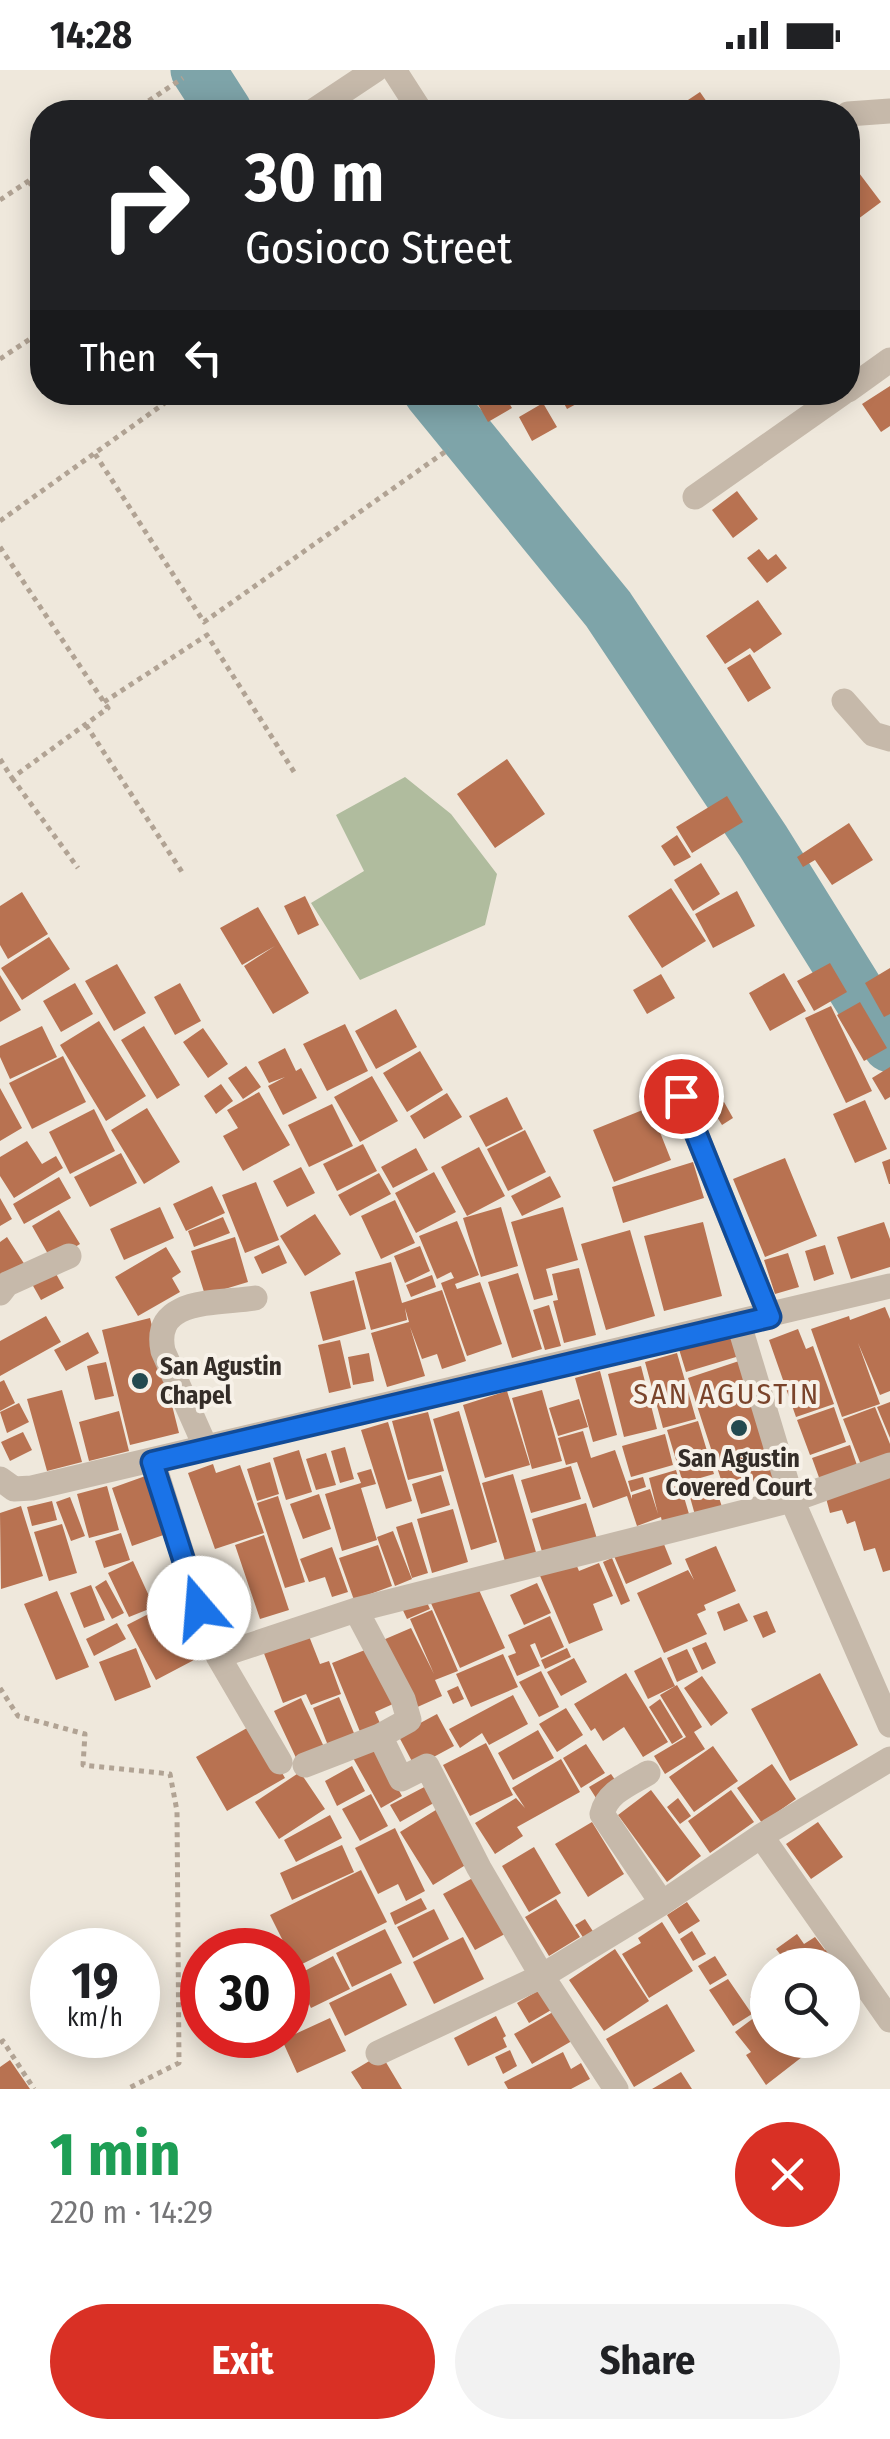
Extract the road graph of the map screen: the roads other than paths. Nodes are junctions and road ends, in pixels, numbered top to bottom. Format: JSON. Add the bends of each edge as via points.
{"nodes":[{"id":1,"x":375,"y":70,"type":"edge"},
{"id":2,"x":394,"y":70,"type":"edge"},
{"id":3,"x":330,"y":100,"type":"edge"},
{"id":4,"x":413,"y":100,"type":"edge"},
{"id":5,"x":890,"y":110,"type":"edge"},
{"id":6,"x":860,"y":113,"type":"edge"},
{"id":7,"x":890,"y":360,"type":"edge"},
{"id":8,"x":860,"y":381,"type":"edge"},
{"id":9,"x":826,"y":405,"type":"edge"},
{"id":10,"x":695,"y":497,"type":"dead end"},
{"id":11,"x":844,"y":701,"type":"dead end"},
{"id":12,"x":890,"y":739,"type":"edge"},
{"id":13,"x":681,"y":1096,"type":"dead end"},
{"id":14,"x":69,"y":1256,"type":"dead end"},
{"id":15,"x":890,"y":1286,"type":"edge"},
{"id":16,"x":0,"y":1293,"type":"edge"},
{"id":17,"x":255,"y":1298,"type":"dead end"},
{"id":18,"x":770,"y":1317,"type":"junction"},
{"id":19,"x":739,"y":1324,"type":"junction"},
{"id":20,"x":206,"y":1448,"type":"junction"},
{"id":21,"x":152,"y":1462,"type":"junction"},
{"id":22,"x":890,"y":1465,"type":"edge"},
{"id":23,"x":0,"y":1480,"type":"edge"},
{"id":24,"x":792,"y":1500,"type":"junction"},
{"id":25,"x":356,"y":1610,"type":"junction"},
{"id":26,"x":218,"y":1656,"type":"junction"},
{"id":27,"x":890,"y":1725,"type":"edge"},
{"id":28,"x":380,"y":1736,"type":"junction"},
{"id":29,"x":890,"y":1759,"type":"edge"},
{"id":30,"x":648,"y":1773,"type":"dead end"},
{"id":31,"x":761,"y":1836,"type":"junction"},
{"id":32,"x":662,"y":1903,"type":"junction"},
{"id":33,"x":542,"y":1976,"type":"junction"},
{"id":34,"x":890,"y":2020,"type":"edge"},
{"id":35,"x":378,"y":2052,"type":"dead end"},
{"id":36,"x":616,"y":2089,"type":"edge"}],
"edges":[{"from":1,"to":3,"type":"street"},
{"from":2,"to":4,"type":"street"},
{"from":5,"to":6,"type":"street"},
{"from":7,"to":8,"type":"street"},
{"from":9,"to":10,"type":"street"},
{"from":11,"to":12,"type":"street","via":[[873,734]]},
{"from":13,"to":18,"type":"street"},
{"from":14,"to":16,"type":"street"},
{"from":15,"to":18,"type":"street"},
{"from":17,"to":20,"type":"street","via":[[176,1310],[159,1333]]},
{"from":18,"to":19,"type":"street"},
{"from":19,"to":20,"type":"street"},
{"from":19,"to":24,"type":"street"},
{"from":20,"to":21,"type":"street"},
{"from":21,"to":23,"type":"street","via":[[32,1488],[14,1489]]},
{"from":21,"to":26,"type":"street"},
{"from":22,"to":24,"type":"street"},
{"from":24,"to":25,"type":"street"},
{"from":24,"to":27,"type":"street"},
{"from":25,"to":26,"type":"street"},
{"from":25,"to":28,"type":"street","via":[[409,1720]]},
{"from":26,"to":28,"type":"street","via":[[293,1764]]},
{"from":28,"to":33,"type":"street","via":[[401,1778],[427,1766]]},
{"from":29,"to":31,"type":"street"},
{"from":30,"to":32,"type":"street","via":[[614,1793],[602,1814]]},
{"from":31,"to":32,"type":"street"},
{"from":31,"to":34,"type":"street"},
{"from":32,"to":33,"type":"street"},
{"from":33,"to":35,"type":"street"},
{"from":33,"to":36,"type":"street"}]}
